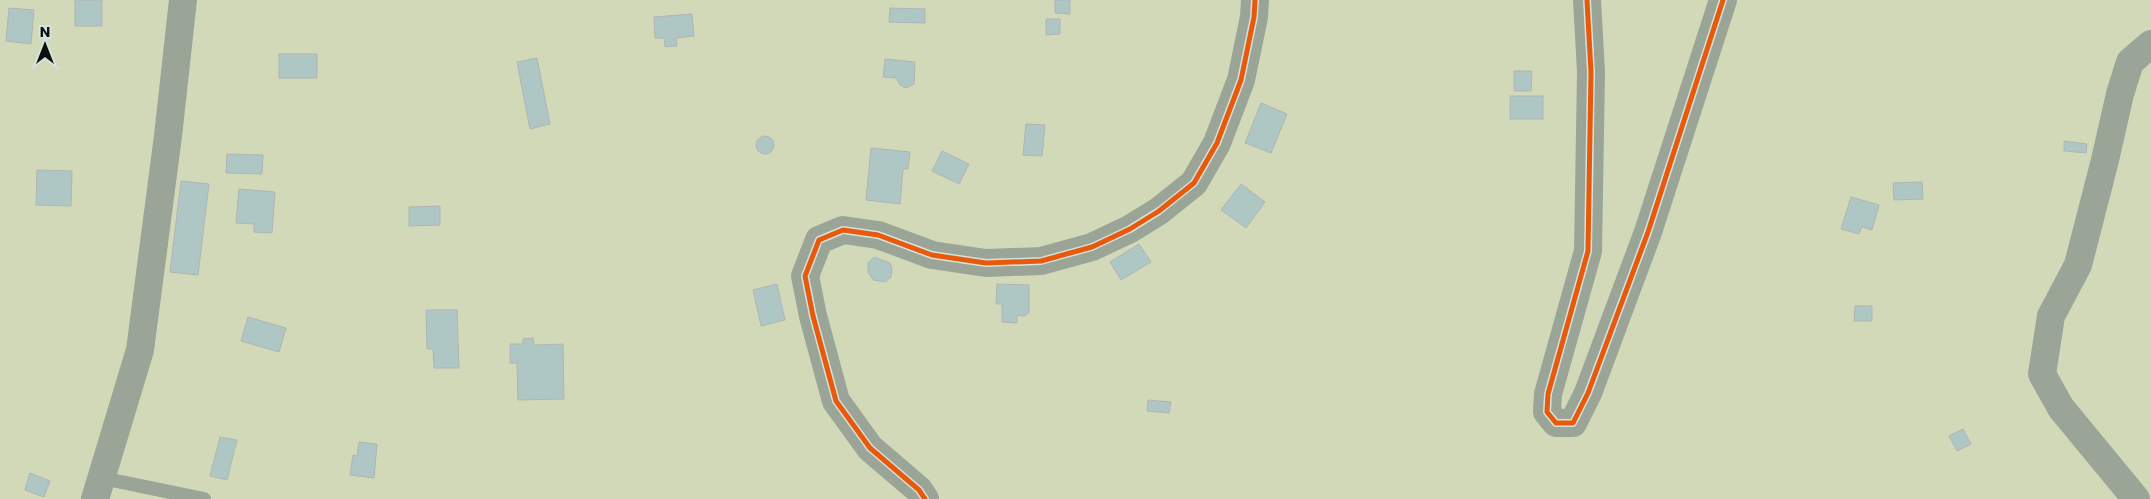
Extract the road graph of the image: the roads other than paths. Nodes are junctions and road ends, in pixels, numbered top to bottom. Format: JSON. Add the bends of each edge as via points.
{"nodes":[{"id":1,"x":183,"y":0,"type":"edge"},
{"id":2,"x":1255,"y":0,"type":"edge"},
{"id":3,"x":1587,"y":0,"type":"edge"},
{"id":4,"x":1723,"y":0,"type":"edge"},
{"id":5,"x":2151,"y":44,"type":"edge"},
{"id":6,"x":99,"y":489,"type":"edge"},
{"id":7,"x":204,"y":499,"type":"edge"},
{"id":8,"x":925,"y":499,"type":"edge"},
{"id":9,"x":2136,"y":499,"type":"edge"}],
"edges":[{"from":1,"to":6,"type":"street","via":[[140,350]]},
{"from":2,"to":8,"type":"street","via":[[1241,80],[1217,143],[1194,183],[1130,229],[1092,248],[1042,261],[1004,263],[932,255],[878,235],[843,230],[819,240],[805,276],[836,401],[870,448],[919,490]]},
{"from":3,"to":4,"type":"street","via":[[1591,72],[1588,251],[1548,394],[1547,412],[1556,423],[1573,423],[1588,393],[1648,232]]},
{"from":5,"to":9,"type":"street","via":[[2130,62],[2078,265],[2051,316],[2042,374],[2061,408]]},
{"from":6,"to":7,"type":"lane"}]}
